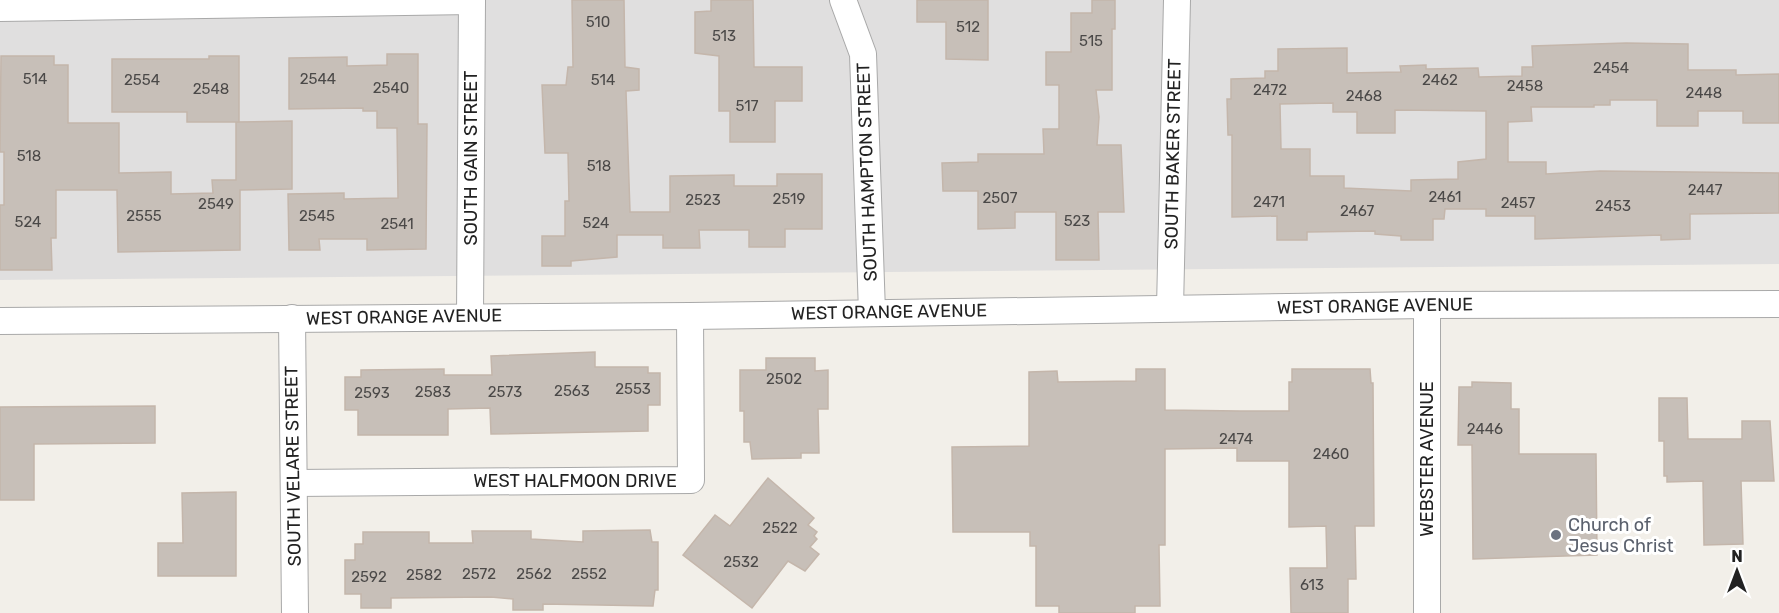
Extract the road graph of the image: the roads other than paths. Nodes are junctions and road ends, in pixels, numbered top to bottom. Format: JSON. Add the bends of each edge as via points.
{"nodes":[{"id":1,"x":843,"y":0,"type":"edge"},
{"id":2,"x":1177,"y":0,"type":"edge"},
{"id":3,"x":472,"y":1,"type":"edge"},
{"id":4,"x":0,"y":8,"type":"edge"},
{"id":5,"x":1779,"y":304,"type":"edge"},
{"id":6,"x":1427,"y":305,"type":"junction"},
{"id":7,"x":1170,"y":308,"type":"junction"},
{"id":8,"x":872,"y":312,"type":"junction"},
{"id":9,"x":470,"y":316,"type":"junction"},
{"id":10,"x":690,"y":316,"type":"junction"},
{"id":11,"x":292,"y":318,"type":"junction"},
{"id":12,"x":0,"y":321,"type":"edge"},
{"id":13,"x":294,"y":483,"type":"junction"},
{"id":14,"x":295,"y":613,"type":"edge"},
{"id":15,"x":1427,"y":613,"type":"edge"}],
"edges":[{"from":1,"to":8,"type":"street","name":"SOUTH HAMPTON STREET","via":[[863,54]]},
{"from":2,"to":7,"type":"street","name":"SOUTH BAKER STREET"},
{"from":3,"to":4,"type":"street"},
{"from":3,"to":9,"type":"street","name":"SOUTH GAIN STREET"},
{"from":5,"to":6,"type":"street","name":"WEST ORANGE AVENUE"},
{"from":6,"to":7,"type":"street","name":"WEST ORANGE AVENUE"},
{"from":6,"to":15,"type":"street","name":"WEBSTER AVENUE"},
{"from":7,"to":8,"type":"street","name":"WEST ORANGE AVENUE"},
{"from":8,"to":10,"type":"street","name":"WEST ORANGE AVENUE"},
{"from":9,"to":10,"type":"street","name":"WEST ORANGE AVENUE"},
{"from":9,"to":11,"type":"street","name":"WEST ORANGE AVENUE"},
{"from":10,"to":13,"type":"street","name":"WEST HALFMOON DRIVE","via":[[691,480]]},
{"from":11,"to":12,"type":"street","name":"WEST ORANGE AVENUE"},
{"from":11,"to":13,"type":"street","name":"SOUTH VELARE STREET"},
{"from":13,"to":14,"type":"street","name":"SOUTH VELARE STREET"}]}
